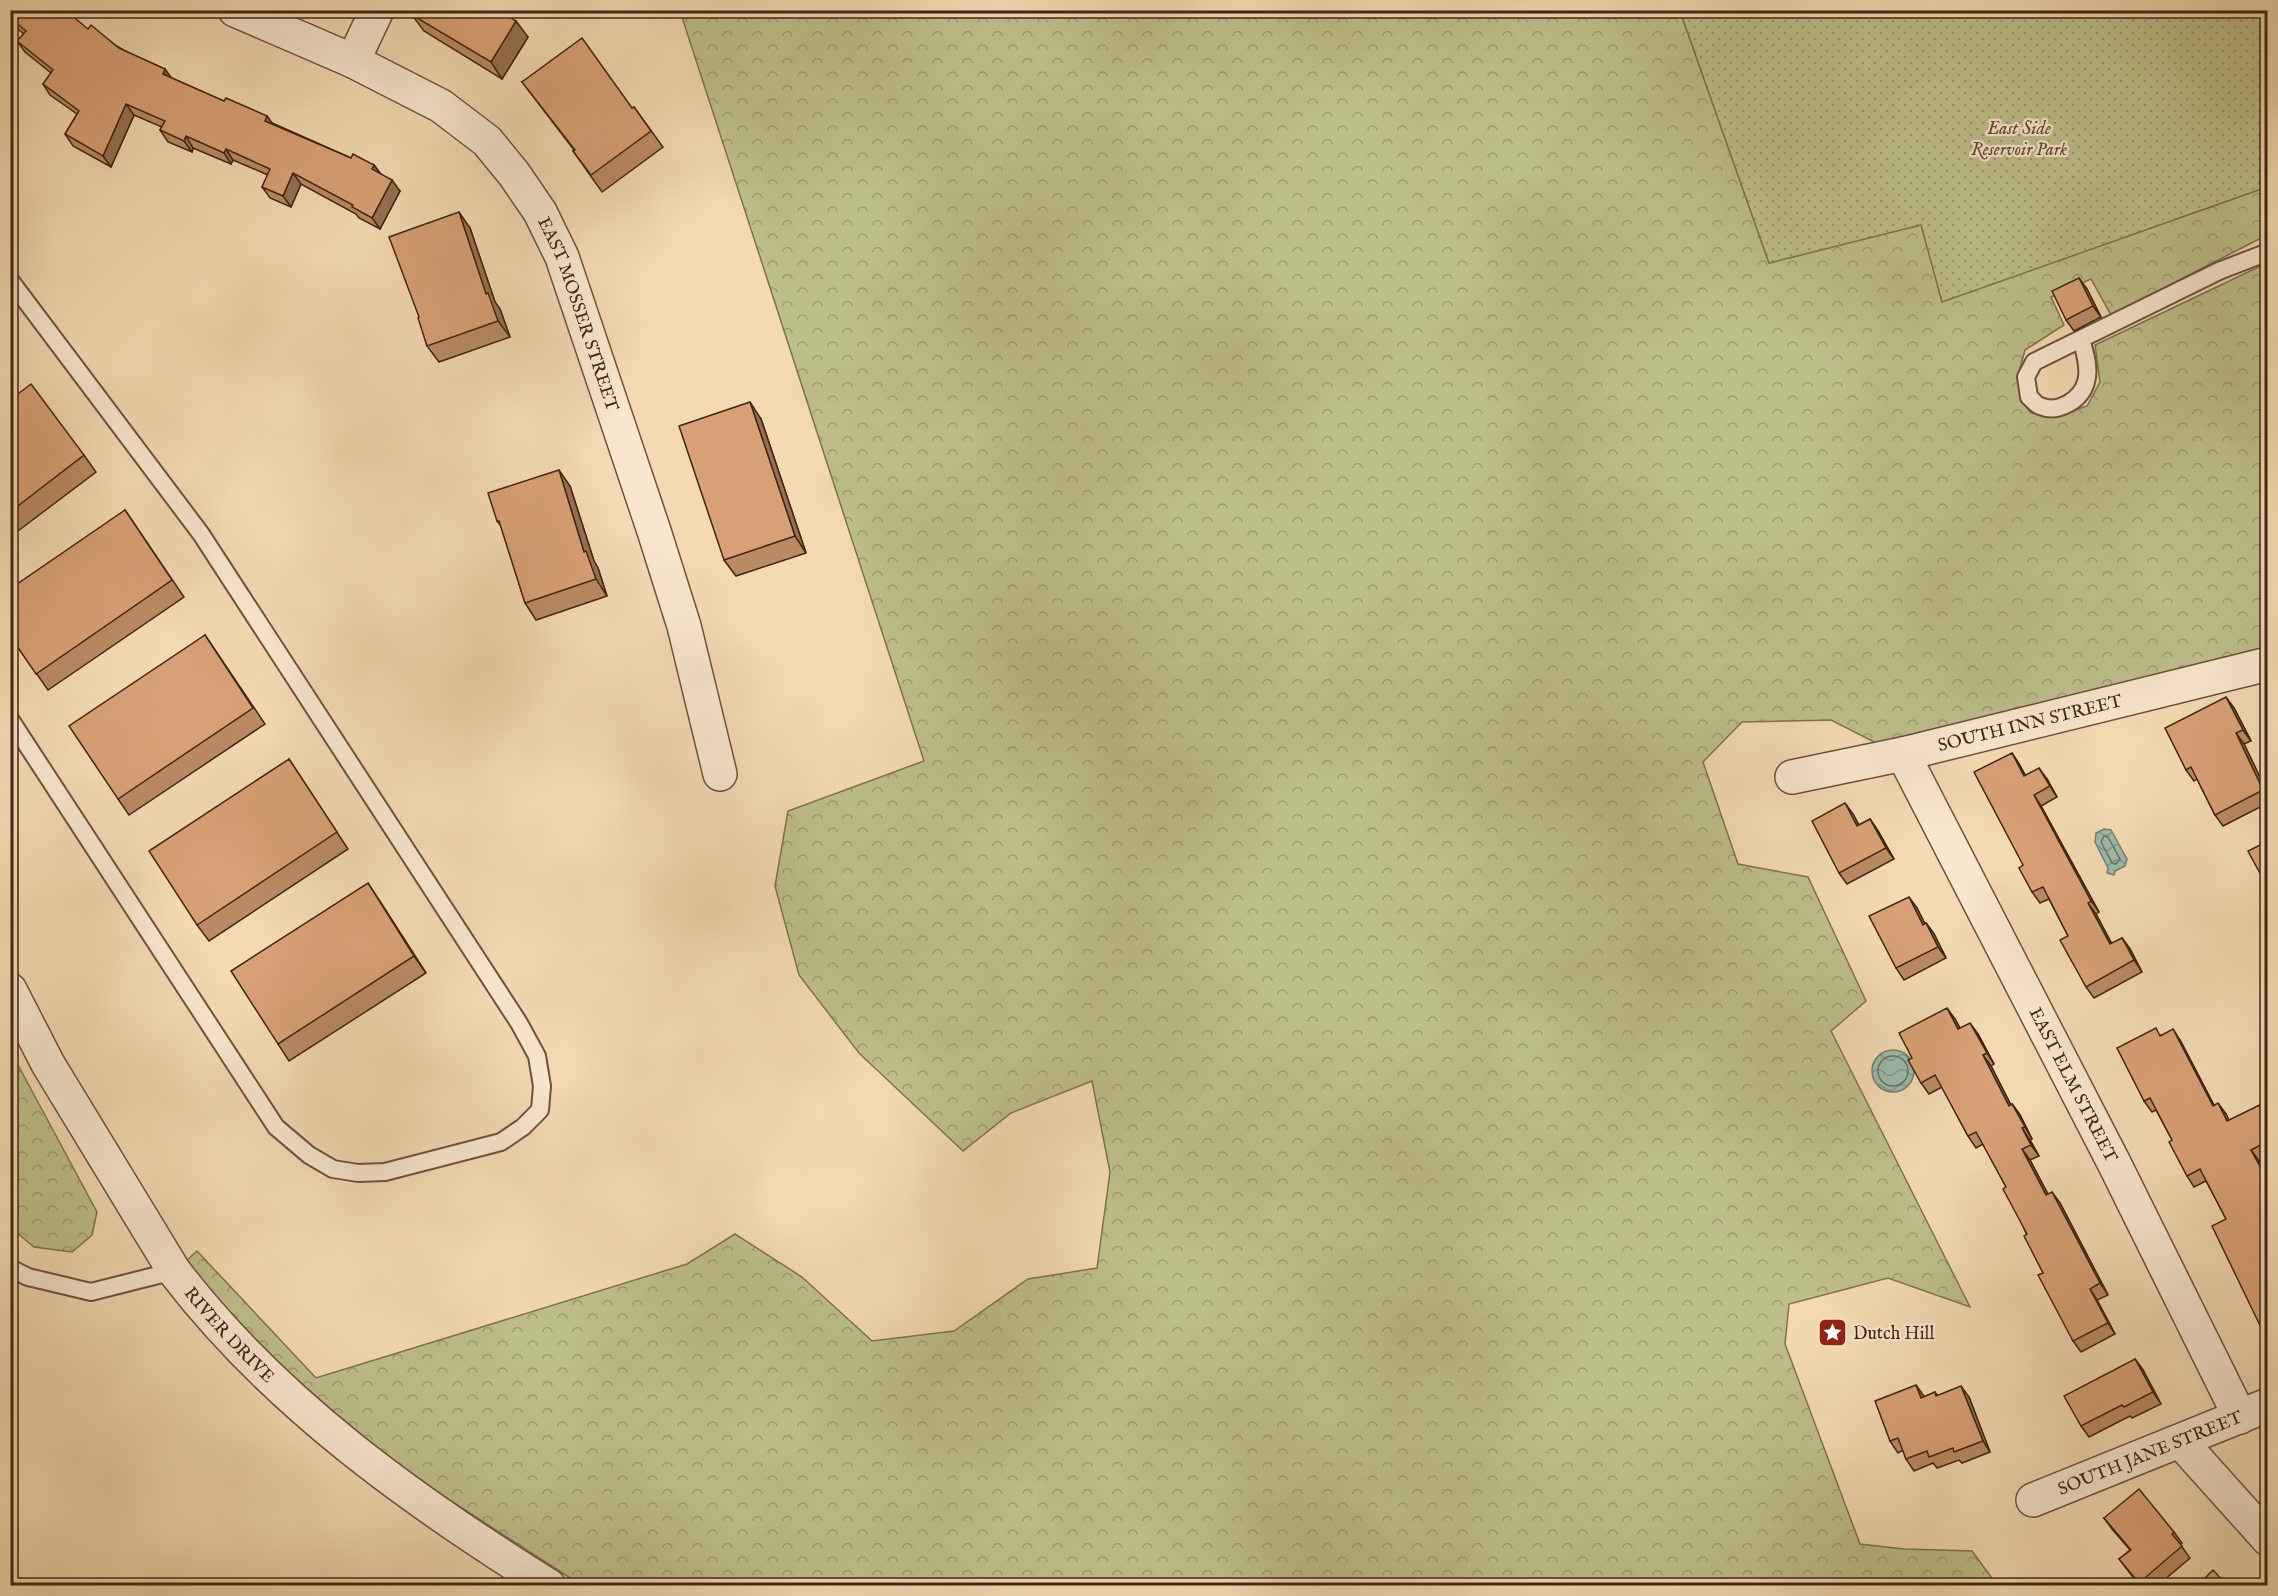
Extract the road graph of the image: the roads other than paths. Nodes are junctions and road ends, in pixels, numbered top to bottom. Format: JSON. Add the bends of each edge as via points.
{"nodes":[{"id":1,"x":236,"y":10,"type":"edge"},
{"id":2,"x":377,"y":10,"type":"edge"},
{"id":3,"x":353,"y":61,"type":"junction"},
{"id":4,"x":2268,"y":252,"type":"edge"},
{"id":5,"x":10,"y":280,"type":"edge"},
{"id":6,"x":2081,"y":339,"type":"dead end"},
{"id":7,"x":2268,"y":664,"type":"edge"},
{"id":8,"x":10,"y":719,"type":"edge"},
{"id":9,"x":1903,"y":754,"type":"junction"},
{"id":10,"x":720,"y":774,"type":"dead end"},
{"id":11,"x":1792,"y":777,"type":"dead end"},
{"id":12,"x":10,"y":990,"type":"edge"},
{"id":13,"x":10,"y":1268,"type":"edge"},
{"id":14,"x":174,"y":1271,"type":"junction"},
{"id":15,"x":2254,"y":1411,"type":"edge"},
{"id":16,"x":2181,"y":1442,"type":"junction"},
{"id":17,"x":2032,"y":1500,"type":"dead end"},
{"id":18,"x":2268,"y":1539,"type":"edge"},
{"id":19,"x":549,"y":1586,"type":"edge"}],
"edges":[{"from":1,"to":3,"type":"street","name":"EAST MOSSER STREET"},
{"from":2,"to":3,"type":"street"},
{"from":3,"to":10,"type":"street","name":"EAST MOSSER STREET","via":[[441,106],[487,141],[540,212],[566,267],[657,541],[689,642]]},
{"from":4,"to":6,"type":"lane","via":[[2220,271]]},
{"from":5,"to":8,"type":"lane","via":[[201,534],[519,1023],[537,1056],[542,1086],[540,1110],[501,1142],[385,1172],[358,1173],[333,1168],[309,1155],[276,1127]]},
{"from":7,"to":9,"type":"street","name":"SOUTH INN STREET"},
{"from":9,"to":11,"type":"street","name":"SOUTH INN STREET"},
{"from":9,"to":15,"type":"street","name":"EAST ELM STREET","via":[[2114,1163]]},
{"from":12,"to":14,"type":"street","name":"RIVER DRIVE","via":[[48,1064]]},
{"from":13,"to":14,"type":"lane","via":[[28,1277],[91,1292]]},
{"from":14,"to":19,"type":"street","name":"RIVER DRIVE","via":[[260,1369],[327,1430],[480,1542]]},
{"from":15,"to":16,"type":"street","name":"SOUTH JANE STREET"},
{"from":16,"to":17,"type":"street","name":"SOUTH JANE STREET"},
{"from":16,"to":18,"type":"street"}]}
